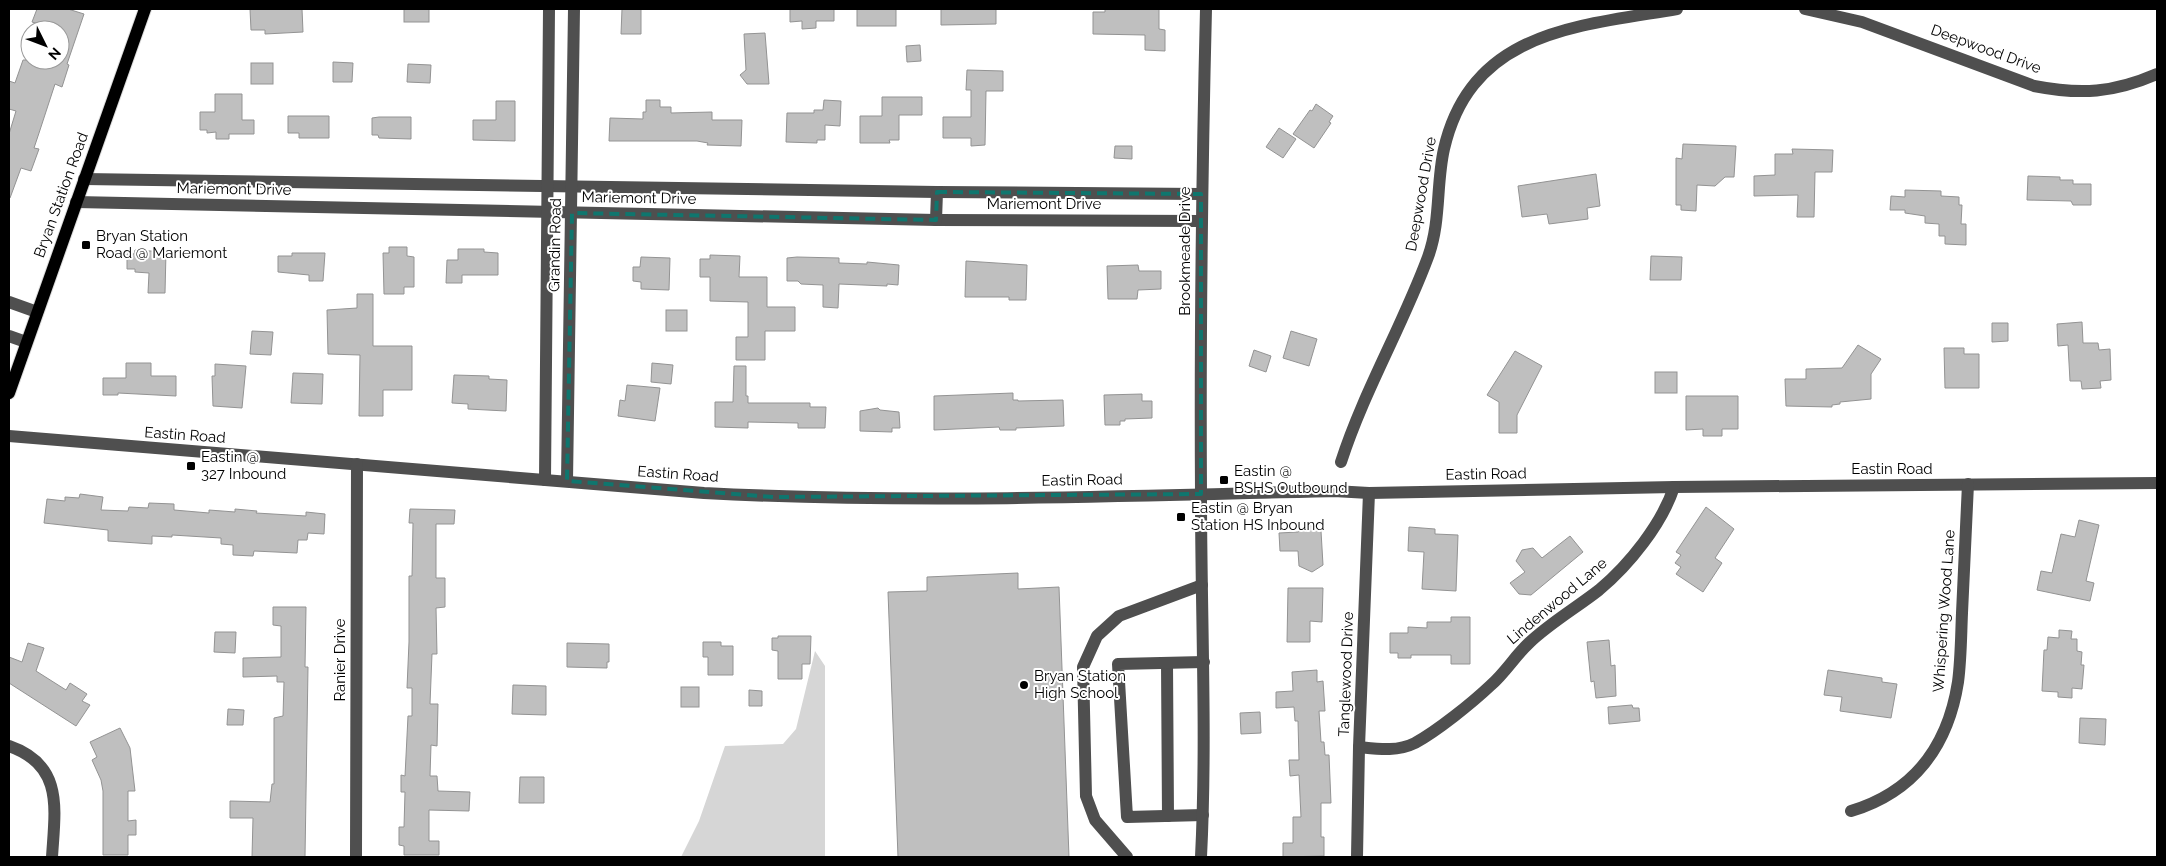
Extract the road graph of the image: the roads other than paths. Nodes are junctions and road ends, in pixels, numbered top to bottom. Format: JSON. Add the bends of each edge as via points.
{"nodes":[{"id":1,"x":145,"y":9,"type":"edge"},
{"id":2,"x":549,"y":9,"type":"edge"},
{"id":3,"x":574,"y":9,"type":"edge"},
{"id":4,"x":1206,"y":9,"type":"edge"},
{"id":5,"x":1678,"y":9,"type":"edge"},
{"id":6,"x":1805,"y":9,"type":"edge"},
{"id":7,"x":2157,"y":74,"type":"edge"},
{"id":8,"x":84,"y":179,"type":"junction"},
{"id":9,"x":547,"y":186,"type":"junction"},
{"id":10,"x":573,"y":186,"type":"junction"},
{"id":11,"x":937,"y":192,"type":"junction"},
{"id":12,"x":1202,"y":194,"type":"junction"},
{"id":13,"x":76,"y":202,"type":"junction"},
{"id":14,"x":547,"y":212,"type":"junction"},
{"id":15,"x":572,"y":212,"type":"junction"},
{"id":16,"x":936,"y":220,"type":"junction"},
{"id":17,"x":1201,"y":221,"type":"junction"},
{"id":18,"x":9,"y":302,"type":"edge"},
{"id":19,"x":37,"y":312,"type":"junction"},
{"id":20,"x":9,"y":336,"type":"edge"},
{"id":21,"x":26,"y":342,"type":"junction"},
{"id":22,"x":9,"y":393,"type":"edge"},
{"id":23,"x":9,"y":436,"type":"edge"},
{"id":24,"x":1341,"y":462,"type":"dead end"},
{"id":25,"x":357,"y":464,"type":"junction"},
{"id":26,"x":545,"y":480,"type":"junction"},
{"id":27,"x":567,"y":481,"type":"junction"},
{"id":28,"x":2157,"y":483,"type":"edge"},
{"id":29,"x":1968,"y":484,"type":"junction"},
{"id":30,"x":1674,"y":486,"type":"junction"},
{"id":31,"x":1370,"y":493,"type":"junction"},
{"id":32,"x":1201,"y":494,"type":"junction"},
{"id":33,"x":1202,"y":585,"type":"junction"},
{"id":34,"x":1204,"y":662,"type":"junction"},
{"id":35,"x":1167,"y":663,"type":"junction"},
{"id":36,"x":9,"y":746,"type":"edge"},
{"id":37,"x":1359,"y":746,"type":"junction"},
{"id":38,"x":1851,"y":811,"type":"dead end"},
{"id":39,"x":1203,"y":815,"type":"junction"},
{"id":40,"x":1168,"y":816,"type":"junction"},
{"id":41,"x":52,"y":857,"type":"edge"},
{"id":42,"x":356,"y":857,"type":"edge"},
{"id":43,"x":1127,"y":857,"type":"edge"},
{"id":44,"x":1200,"y":857,"type":"edge"},
{"id":45,"x":1357,"y":857,"type":"edge"}],
"edges":[{"from":1,"to":8,"type":"main road","name":"Bryan Station Road"},
{"from":2,"to":9,"type":"street","name":"Grandin Road"},
{"from":3,"to":10,"type":"street","name":"Grandin Road"},
{"from":4,"to":12,"type":"street","name":"Brookmeade Drive"},
{"from":5,"to":24,"type":"street","name":"Deepwood Drive","via":[[1531,41],[1508,53],[1476,80],[1452,121],[1429,256],[1352,427]]},
{"from":6,"to":7,"type":"street","name":"Deepwood Drive","via":[[1862,22],[2034,86],[2061,91],[2105,91]]},
{"from":8,"to":9,"type":"street","name":"Mariemont Drive"},
{"from":8,"to":13,"type":"main road","name":"Bryan Station Road"},
{"from":9,"to":10,"type":"street","name":"Mariemont Drive"},
{"from":9,"to":14,"type":"street","name":"Grandin Road"},
{"from":10,"to":11,"type":"street","name":"Mariemont Drive"},
{"from":10,"to":15,"type":"street","name":"Grandin Road"},
{"from":11,"to":12,"type":"street","name":"Mariemont Drive"},
{"from":11,"to":16,"type":"street"},
{"from":12,"to":17,"type":"street","name":"Brookmeade Drive"},
{"from":13,"to":14,"type":"street","name":"Mariemont Drive"},
{"from":13,"to":19,"type":"main road","name":"Bryan Station Road"},
{"from":14,"to":15,"type":"street","name":"Mariemont Drive"},
{"from":14,"to":26,"type":"street","name":"Grandin Road"},
{"from":15,"to":16,"type":"street","name":"Mariemont Drive"},
{"from":15,"to":27,"type":"street","name":"Grandin Road"},
{"from":16,"to":17,"type":"street","name":"Mariemont Drive"},
{"from":17,"to":32,"type":"street","name":"Brookmeade Drive"},
{"from":18,"to":19,"type":"street"},
{"from":19,"to":21,"type":"main road","name":"Bryan Station Road"},
{"from":20,"to":21,"type":"street"},
{"from":21,"to":22,"type":"main road","name":"Bryan Station Road"},
{"from":23,"to":25,"type":"street","name":"Eastin Road"},
{"from":25,"to":26,"type":"street","name":"Eastin Road"},
{"from":25,"to":42,"type":"street","name":"Ranier Drive"},
{"from":26,"to":27,"type":"street","name":"Eastin Road"},
{"from":27,"to":32,"type":"street","name":"Eastin Road","via":[[783,497],[907,499]]},
{"from":28,"to":29,"type":"street","name":"Eastin Road"},
{"from":29,"to":30,"type":"street","name":"Eastin Road"},
{"from":29,"to":38,"type":"street","name":"Whispering Wood Lane","via":[[1958,680],[1946,728],[1920,770],[1902,786],[1870,806]]},
{"from":30,"to":31,"type":"street","name":"Eastin Road"},
{"from":30,"to":37,"type":"street","name":"Lindenwood Lane","via":[[1658,522],[1616,573],[1600,589],[1535,637],[1492,685],[1414,744],[1383,750]]},
{"from":31,"to":32,"type":"street","name":"Eastin Road"},
{"from":31,"to":37,"type":"street","name":"Tanglewood Drive"},
{"from":32,"to":33,"type":"street","name":"Brookmeade Drive"},
{"from":33,"to":34,"type":"street","name":"Brookmeade Drive"},
{"from":33,"to":43,"type":"street","via":[[1119,616],[1096,636],[1083,667],[1086,796],[1095,820]]},
{"from":34,"to":35,"type":"street"},
{"from":34,"to":39,"type":"street","name":"Brookmeade Drive"},
{"from":35,"to":40,"type":"street"},
{"from":35,"to":40,"type":"street","via":[[1118,664],[1127,817]]},
{"from":36,"to":41,"type":"street","via":[[36,760],[47,775],[53,794]]},
{"from":37,"to":45,"type":"street","name":"Tanglewood Drive"},
{"from":39,"to":40,"type":"street"},
{"from":39,"to":44,"type":"street","name":"Brookmeade Drive"}]}
